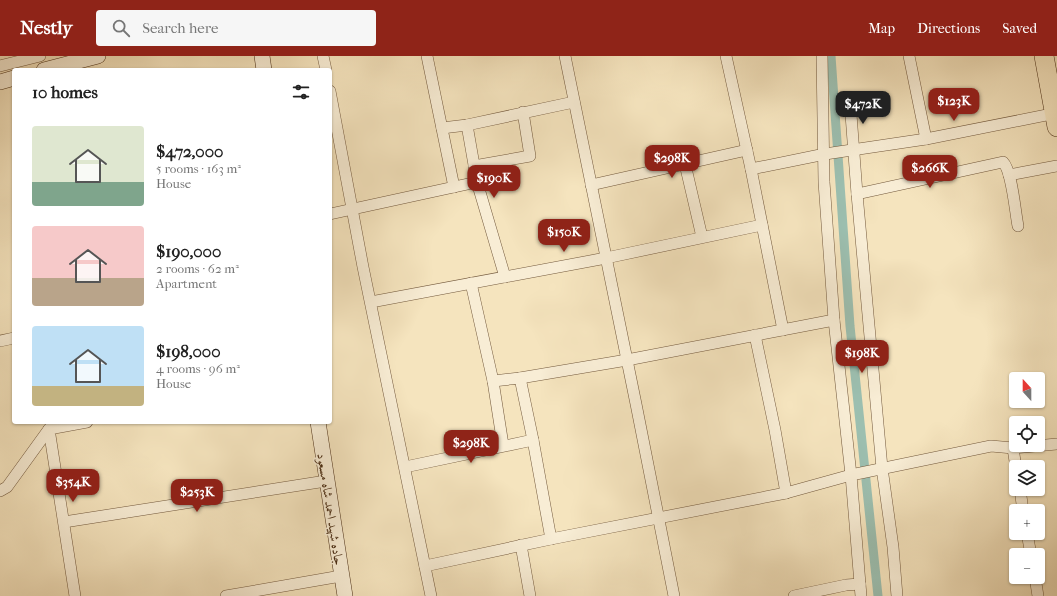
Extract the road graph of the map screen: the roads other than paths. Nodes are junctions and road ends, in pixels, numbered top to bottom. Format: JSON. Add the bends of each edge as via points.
{"nodes":[{"id":1,"x":40,"y":56,"type":"edge"},
{"id":2,"x":98,"y":56,"type":"edge"},
{"id":3,"x":262,"y":56,"type":"edge"},
{"id":4,"x":323,"y":56,"type":"edge"},
{"id":5,"x":427,"y":56,"type":"edge"},
{"id":6,"x":565,"y":56,"type":"edge"},
{"id":7,"x":726,"y":56,"type":"edge"},
{"id":8,"x":822,"y":56,"type":"edge"},
{"id":9,"x":909,"y":56,"type":"edge"},
{"id":10,"x":1044,"y":56,"type":"edge"},
{"id":11,"x":0,"y":66,"type":"edge"},
{"id":12,"x":52,"y":68,"type":"edge"},
{"id":13,"x":264,"y":68,"type":"edge"},
{"id":14,"x":326,"y":68,"type":"edge"},
{"id":15,"x":12,"y":79,"type":"edge"},
{"id":16,"x":0,"y":82,"type":"edge"},
{"id":17,"x":332,"y":101,"type":"edge"},
{"id":18,"x":850,"y":101,"type":"dead end"},
{"id":19,"x":574,"y":102,"type":"junction"},
{"id":20,"x":523,"y":112,"type":"junction"},
{"id":21,"x":1056,"y":118,"type":"edge"},
{"id":22,"x":467,"y":125,"type":"junction"},
{"id":23,"x":442,"y":128,"type":"junction"},
{"id":24,"x":926,"y":139,"type":"junction"},
{"id":25,"x":747,"y":150,"type":"junction"},
{"id":26,"x":850,"y":151,"type":"junction"},
{"id":27,"x":830,"y":154,"type":"junction"},
{"id":28,"x":686,"y":164,"type":"junction"},
{"id":29,"x":474,"y":166,"type":"junction"},
{"id":30,"x":1057,"y":166,"type":"edge"},
{"id":31,"x":751,"y":169,"type":"junction"},
{"id":32,"x":1009,"y":175,"type":"junction"},
{"id":33,"x":477,"y":182,"type":"junction"},
{"id":34,"x":591,"y":185,"type":"junction"},
{"id":35,"x":454,"y":187,"type":"junction"},
{"id":36,"x":857,"y":194,"type":"junction"},
{"id":37,"x":353,"y":210,"type":"junction"},
{"id":38,"x":332,"y":214,"type":"edge"},
{"id":39,"x":762,"y":225,"type":"junction"},
{"id":40,"x":1018,"y":226,"type":"dead end"},
{"id":41,"x":702,"y":237,"type":"junction"},
{"id":42,"x":606,"y":258,"type":"junction"},
{"id":43,"x":505,"y":277,"type":"junction"},
{"id":44,"x":471,"y":282,"type":"junction"},
{"id":45,"x":371,"y":302,"type":"junction"},
{"id":46,"x":834,"y":320,"type":"junction"},
{"id":47,"x":783,"y":330,"type":"junction"},
{"id":48,"x":755,"y":335,"type":"junction"},
{"id":49,"x":12,"y":338,"type":"edge"},
{"id":50,"x":0,"y":341,"type":"edge"},
{"id":51,"x":627,"y":360,"type":"junction"},
{"id":52,"x":520,"y":378,"type":"junction"},
{"id":53,"x":493,"y":381,"type":"junction"},
{"id":54,"x":76,"y":424,"type":"edge"},
{"id":55,"x":318,"y":424,"type":"edge"},
{"id":56,"x":49,"y":429,"type":"junction"},
{"id":57,"x":533,"y":440,"type":"junction"},
{"id":58,"x":1057,"y":444,"type":"edge"},
{"id":59,"x":503,"y":445,"type":"junction"},
{"id":60,"x":1045,"y":445,"type":"edge"},
{"id":61,"x":1009,"y":448,"type":"edge"},
{"id":62,"x":405,"y":467,"type":"junction"},
{"id":63,"x":877,"y":469,"type":"junction"},
{"id":64,"x":856,"y":474,"type":"junction"},
{"id":65,"x":326,"y":481,"type":"junction"},
{"id":66,"x":0,"y":491,"type":"edge"},
{"id":67,"x":786,"y":493,"type":"junction"},
{"id":68,"x":658,"y":519,"type":"junction"},
{"id":69,"x":64,"y":522,"type":"junction"},
{"id":70,"x":551,"y":539,"type":"junction"},
{"id":71,"x":521,"y":545,"type":"junction"},
{"id":72,"x":425,"y":566,"type":"junction"},
{"id":73,"x":341,"y":576,"type":"junction"},
{"id":74,"x":860,"y":584,"type":"junction"},
{"id":75,"x":1036,"y":584,"type":"edge"},
{"id":76,"x":800,"y":595,"type":"edge"},
{"id":77,"x":75,"y":596,"type":"edge"},
{"id":78,"x":226,"y":596,"type":"edge"},
{"id":79,"x":344,"y":596,"type":"edge"},
{"id":80,"x":432,"y":596,"type":"edge"},
{"id":81,"x":530,"y":596,"type":"edge"},
{"id":82,"x":674,"y":596,"type":"edge"},
{"id":83,"x":861,"y":596,"type":"edge"},
{"id":84,"x":897,"y":596,"type":"edge"},
{"id":85,"x":1038,"y":596,"type":"edge"}],
"edges":[{"from":1,"to":11,"type":"street"},
{"from":2,"to":12,"type":"main road"},
{"from":3,"to":13,"type":"main road"},
{"from":4,"to":14,"type":"street"},
{"from":5,"to":23,"type":"street"},
{"from":6,"to":19,"type":"street"},
{"from":7,"to":25,"type":"street"},
{"from":8,"to":27,"type":"street"},
{"from":9,"to":24,"type":"street"},
{"from":10,"to":21,"type":"highway"},
{"from":15,"to":16,"type":"main road"},
{"from":17,"to":37,"type":"street"},
{"from":18,"to":26,"type":"street"},
{"from":19,"to":20,"type":"street"},
{"from":19,"to":34,"type":"street"},
{"from":20,"to":22,"type":"street"},
{"from":20,"to":29,"type":"street","via":[[530,156]]},
{"from":21,"to":24,"type":"street"},
{"from":22,"to":23,"type":"street"},
{"from":22,"to":29,"type":"street"},
{"from":23,"to":35,"type":"street"},
{"from":24,"to":26,"type":"street"},
{"from":25,"to":28,"type":"street"},
{"from":25,"to":31,"type":"street"},
{"from":26,"to":27,"type":"street"},
{"from":26,"to":36,"type":"street"},
{"from":27,"to":31,"type":"street"},
{"from":27,"to":46,"type":"street","via":[[824,182]]},
{"from":28,"to":34,"type":"street"},
{"from":28,"to":41,"type":"street"},
{"from":29,"to":33,"type":"street"},
{"from":30,"to":32,"type":"street"},
{"from":31,"to":39,"type":"street"},
{"from":32,"to":36,"type":"street","via":[[1003,162]]},
{"from":32,"to":40,"type":"street"},
{"from":33,"to":35,"type":"street"},
{"from":33,"to":43,"type":"street"},
{"from":34,"to":42,"type":"street"},
{"from":35,"to":37,"type":"street"},
{"from":36,"to":63,"type":"street"},
{"from":37,"to":38,"type":"street"},
{"from":37,"to":45,"type":"street"},
{"from":39,"to":41,"type":"street"},
{"from":39,"to":47,"type":"street"},
{"from":41,"to":42,"type":"street"},
{"from":42,"to":43,"type":"street"},
{"from":42,"to":51,"type":"street"},
{"from":43,"to":44,"type":"street"},
{"from":44,"to":45,"type":"street"},
{"from":44,"to":53,"type":"street"},
{"from":45,"to":62,"type":"street"},
{"from":46,"to":47,"type":"street"},
{"from":46,"to":64,"type":"street"},
{"from":47,"to":48,"type":"street"},
{"from":48,"to":51,"type":"street"},
{"from":48,"to":67,"type":"street"},
{"from":49,"to":50,"type":"street"},
{"from":51,"to":52,"type":"street"},
{"from":51,"to":68,"type":"street"},
{"from":52,"to":53,"type":"street"},
{"from":52,"to":57,"type":"street"},
{"from":53,"to":59,"type":"street"},
{"from":54,"to":56,"type":"street"},
{"from":55,"to":65,"type":"main road","name":"جاده شهيد احمد شاه مسعود"},
{"from":56,"to":66,"type":"street","via":[[7,488]]},
{"from":56,"to":69,"type":"street"},
{"from":57,"to":59,"type":"street"},
{"from":57,"to":70,"type":"street"},
{"from":58,"to":60,"type":"street"},
{"from":59,"to":62,"type":"street"},
{"from":61,"to":63,"type":"street","via":[[991,446]]},
{"from":62,"to":72,"type":"street"},
{"from":63,"to":64,"type":"street"},
{"from":63,"to":84,"type":"street","via":[[893,547]]},
{"from":64,"to":67,"type":"street"},
{"from":64,"to":74,"type":"street"},
{"from":65,"to":69,"type":"street"},
{"from":65,"to":73,"type":"main road","name":"جاده شهيد احمد شاه مسعود"},
{"from":67,"to":68,"type":"street"},
{"from":68,"to":70,"type":"street"},
{"from":68,"to":82,"type":"street"},
{"from":69,"to":77,"type":"street"},
{"from":70,"to":71,"type":"street"},
{"from":71,"to":72,"type":"street"},
{"from":71,"to":81,"type":"street"},
{"from":72,"to":80,"type":"street"},
{"from":73,"to":78,"type":"street"},
{"from":73,"to":79,"type":"main road","name":"جاده شهيد احمد شاه مسعود"},
{"from":74,"to":76,"type":"street","via":[[846,584]]},
{"from":74,"to":83,"type":"street"},
{"from":75,"to":85,"type":"street"}]}
